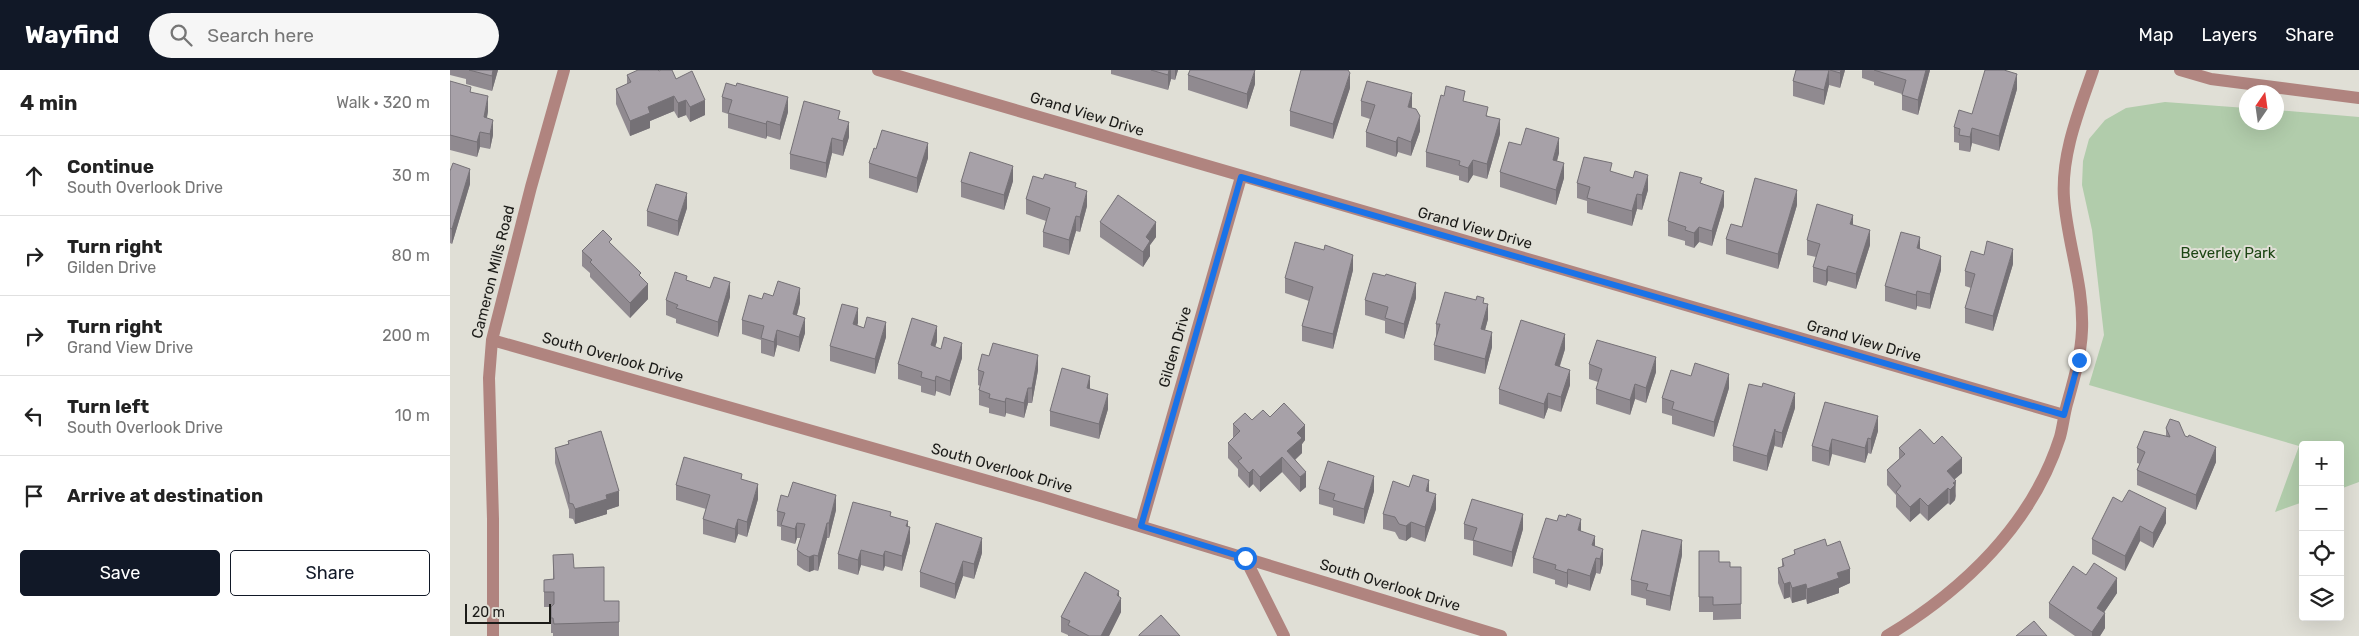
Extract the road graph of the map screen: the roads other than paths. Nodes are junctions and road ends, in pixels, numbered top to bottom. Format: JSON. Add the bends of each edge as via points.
{"nodes":[{"id":1,"x":564,"y":70,"type":"edge"},
{"id":2,"x":878,"y":70,"type":"edge"},
{"id":3,"x":2093,"y":70,"type":"edge"},
{"id":4,"x":2180,"y":70,"type":"edge"},
{"id":5,"x":2359,"y":98,"type":"edge"},
{"id":6,"x":1241,"y":177,"type":"junction"},
{"id":7,"x":492,"y":340,"type":"junction"},
{"id":8,"x":2064,"y":415,"type":"junction"},
{"id":9,"x":1141,"y":526,"type":"junction"},
{"id":10,"x":1245,"y":558,"type":"junction"},
{"id":11,"x":493,"y":636,"type":"edge"},
{"id":12,"x":1284,"y":636,"type":"edge"},
{"id":13,"x":1501,"y":636,"type":"edge"},
{"id":14,"x":1887,"y":636,"type":"edge"}],
"edges":[{"from":1,"to":7,"type":"street","name":"Cameron Mills Road","via":[[530,187]]},
{"from":2,"to":6,"type":"street","name":"Grand View Drive"},
{"from":3,"to":8,"type":"street","via":[[2065,158],[2064,198],[2080,291],[2082,329],[2079,360]]},
{"from":4,"to":5,"type":"street","via":[[2211,79]]},
{"from":6,"to":8,"type":"street","name":"Grand View Drive"},
{"from":6,"to":9,"type":"street","name":"Gilden Drive"},
{"from":7,"to":9,"type":"street","name":"South Overlook Drive"},
{"from":7,"to":11,"type":"street","name":"Cameron Mills Road","via":[[489,378]]},
{"from":8,"to":14,"type":"street","via":[[2060,437],[2018,520],[1988,557],[1948,594]]},
{"from":9,"to":10,"type":"street","name":"South Overlook Drive"},
{"from":10,"to":12,"type":"street"},
{"from":10,"to":13,"type":"street","name":"South Overlook Drive"}]}
